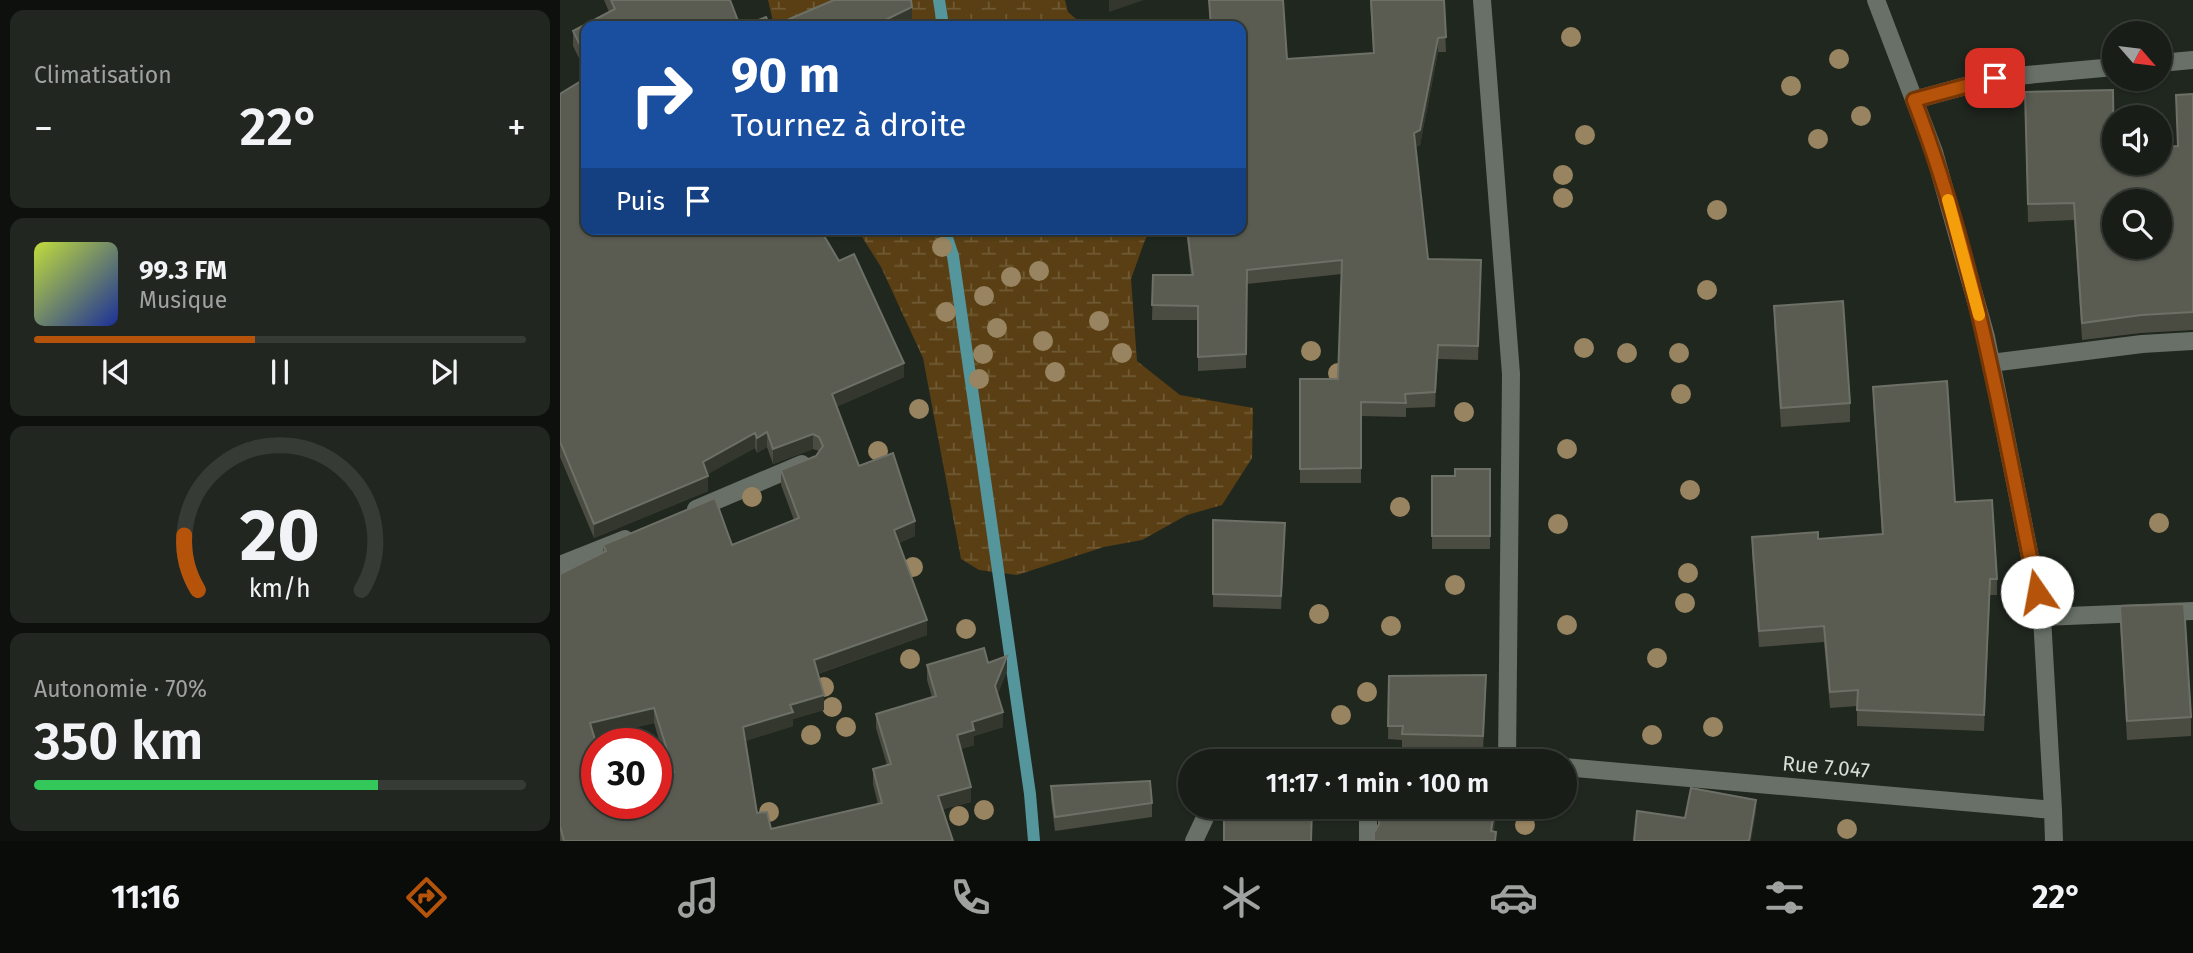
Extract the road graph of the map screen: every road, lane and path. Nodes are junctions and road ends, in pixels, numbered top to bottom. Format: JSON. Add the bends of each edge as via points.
{"nodes":[{"id":1,"x":1482,"y":0,"type":"edge"},
{"id":2,"x":1876,"y":0,"type":"edge"},
{"id":3,"x":2193,"y":60,"type":"edge"},
{"id":4,"x":2172,"y":62,"type":"edge"},
{"id":5,"x":2102,"y":68,"type":"edge"},
{"id":6,"x":1914,"y":100,"type":"junction"},
{"id":7,"x":2193,"y":341,"type":"edge"},
{"id":8,"x":1991,"y":363,"type":"junction"},
{"id":9,"x":812,"y":460,"type":"edge"},
{"id":10,"x":674,"y":518,"type":"edge"},
{"id":11,"x":636,"y":534,"type":"edge"},
{"id":12,"x":560,"y":565,"type":"edge"},
{"id":13,"x":2193,"y":611,"type":"edge"},
{"id":14,"x":2042,"y":617,"type":"junction"},
{"id":15,"x":1507,"y":749,"type":"edge"},
{"id":16,"x":1577,"y":768,"type":"edge"},
{"id":17,"x":2053,"y":810,"type":"junction"},
{"id":18,"x":1204,"y":819,"type":"edge"},
{"id":19,"x":1368,"y":819,"type":"edge"},
{"id":20,"x":1194,"y":841,"type":"edge"},
{"id":21,"x":1368,"y":841,"type":"edge"},
{"id":22,"x":2054,"y":841,"type":"edge"}],
"edges":[{"from":1,"to":15,"type":"street","via":[[1511,374]]},
{"from":2,"to":6,"type":"street"},
{"from":3,"to":4,"type":"street"},
{"from":5,"to":6,"type":"street","via":[[1995,78]]},
{"from":6,"to":8,"type":"street","via":[[1934,152]]},
{"from":7,"to":8,"type":"street"},
{"from":8,"to":14,"type":"street"},
{"from":9,"to":10,"type":"street"},
{"from":11,"to":12,"type":"street"},
{"from":13,"to":14,"type":"street"},
{"from":14,"to":17,"type":"street"},
{"from":16,"to":17,"type":"street","name":"Rue 7.047"},
{"from":17,"to":22,"type":"street"},
{"from":18,"to":20,"type":"street"},
{"from":19,"to":21,"type":"street"}]}
